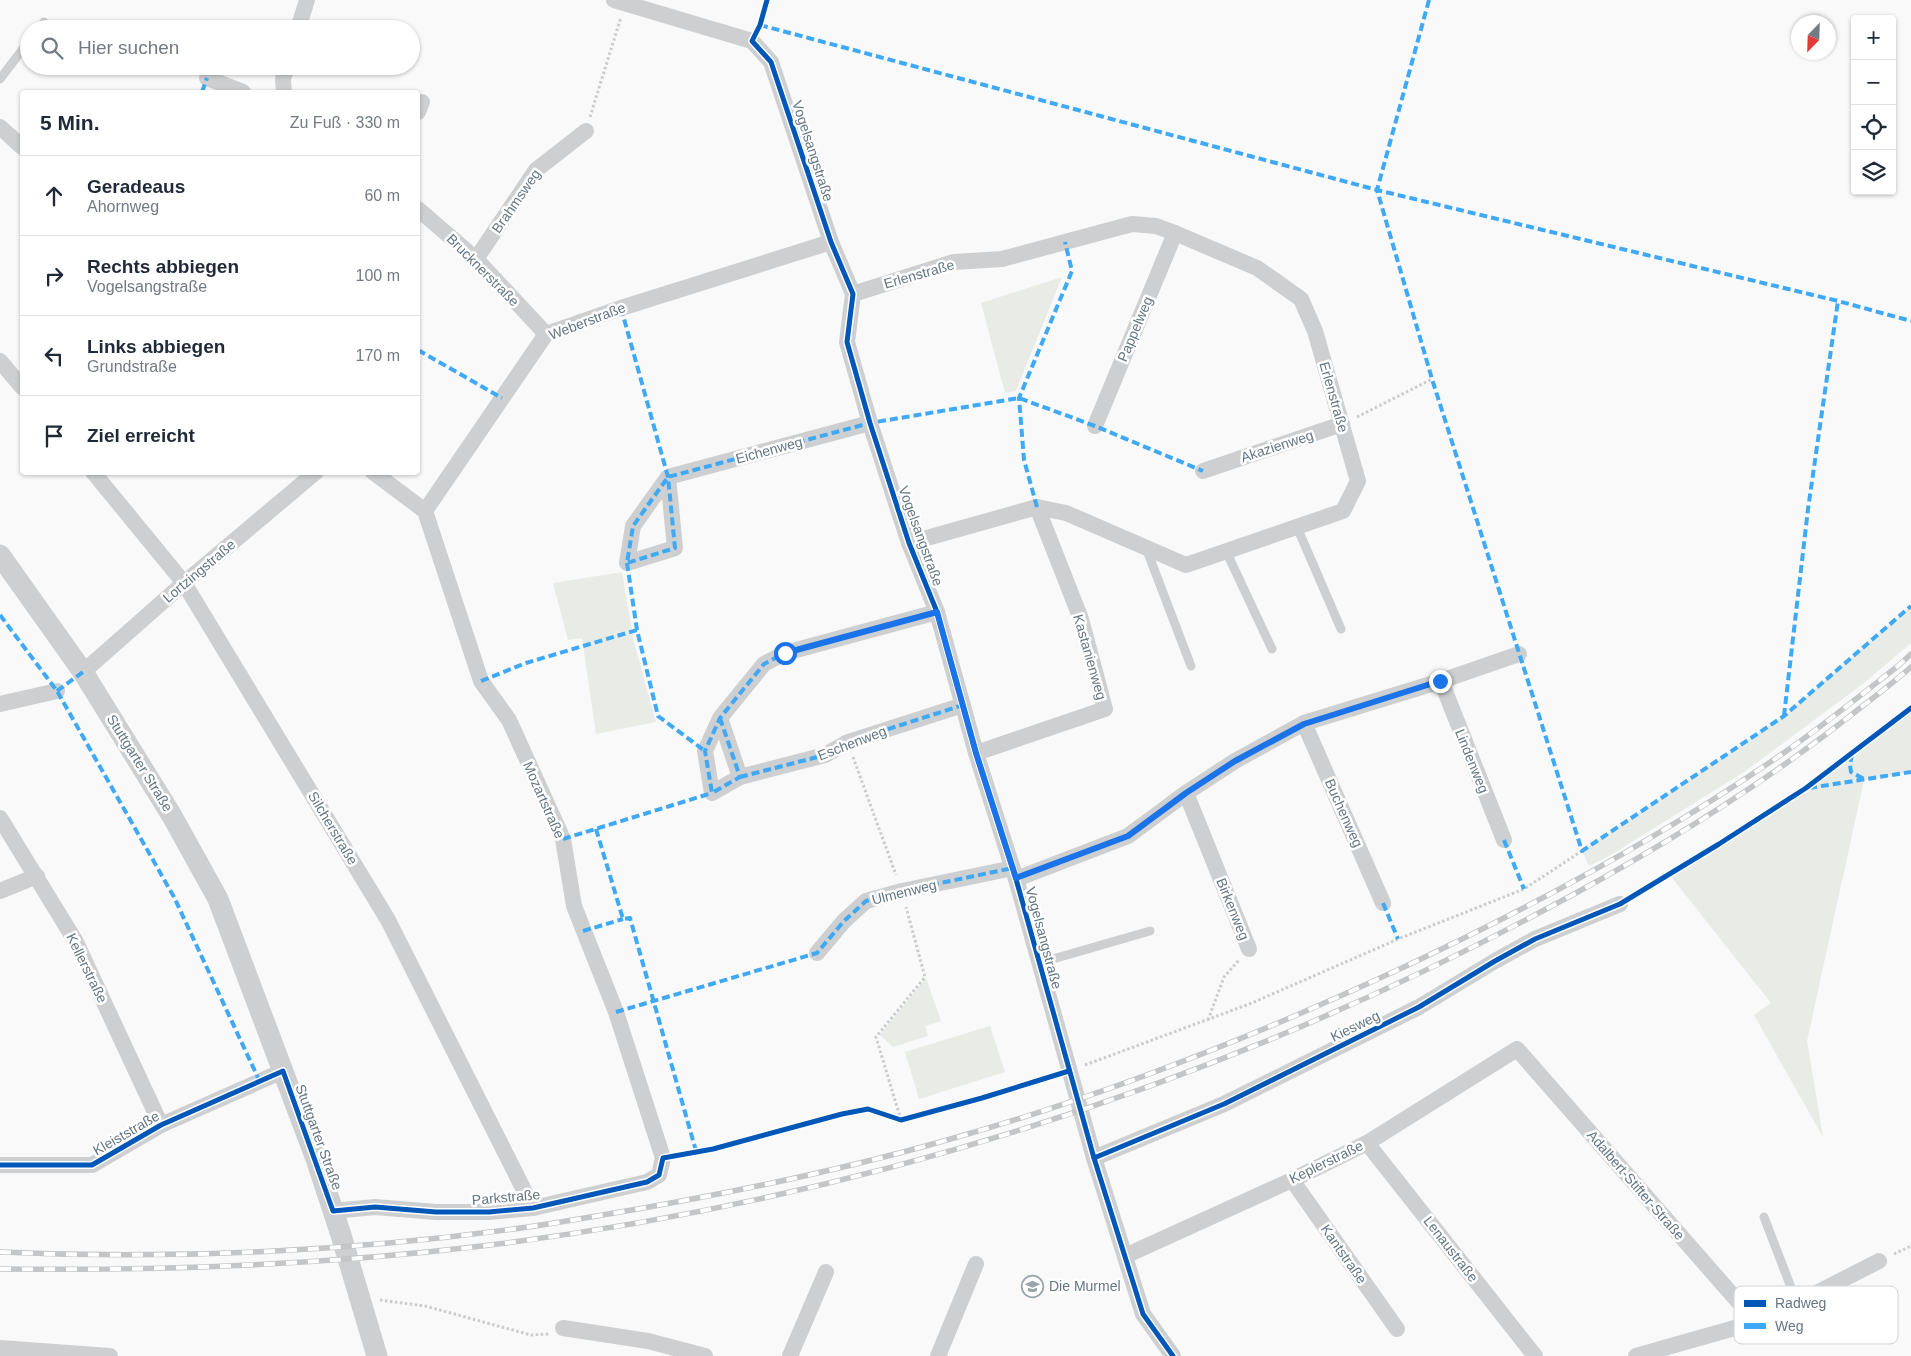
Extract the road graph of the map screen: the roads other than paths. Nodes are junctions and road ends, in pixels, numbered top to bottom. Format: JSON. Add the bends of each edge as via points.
{"nodes":[{"id":1,"x":307,"y":0,"type":"edge"},
{"id":2,"x":620,"y":1,"type":"edge"},
{"id":3,"x":301,"y":20,"type":"edge"},
{"id":4,"x":20,"y":52,"type":"edge"},
{"id":5,"x":284,"y":75,"type":"edge"},
{"id":6,"x":207,"y":78,"type":"dead end"},
{"id":7,"x":0,"y":80,"type":"edge"},
{"id":8,"x":238,"y":90,"type":"edge"},
{"id":9,"x":284,"y":90,"type":"edge"},
{"id":10,"x":0,"y":127,"type":"edge"},
{"id":11,"x":586,"y":131,"type":"road end"},
{"id":12,"x":20,"y":145,"type":"edge"},
{"id":13,"x":420,"y":211,"type":"edge"},
{"id":14,"x":1175,"y":233,"type":"junction"},
{"id":15,"x":831,"y":242,"type":"junction"},
{"id":16,"x":476,"y":259,"type":"junction"},
{"id":17,"x":852,"y":294,"type":"junction"},
{"id":18,"x":546,"y":334,"type":"junction"},
{"id":19,"x":0,"y":361,"type":"edge"},
{"id":20,"x":20,"y":385,"type":"edge"},
{"id":21,"x":870,"y":423,"type":"junction"},
{"id":22,"x":1342,"y":424,"type":"junction"},
{"id":23,"x":1095,"y":426,"type":"dead end"},
{"id":24,"x":1203,"y":471,"type":"dead end"},
{"id":25,"x":95,"y":475,"type":"edge"},
{"id":26,"x":312,"y":475,"type":"edge"},
{"id":27,"x":377,"y":475,"type":"edge"},
{"id":28,"x":668,"y":478,"type":"junction"},
{"id":29,"x":1037,"y":507,"type":"junction"},
{"id":30,"x":425,"y":512,"type":"junction"},
{"id":31,"x":1297,"y":527,"type":"junction"},
{"id":32,"x":909,"y":542,"type":"junction"},
{"id":33,"x":1146,"y":548,"type":"junction"},
{"id":34,"x":1226,"y":551,"type":"junction"},
{"id":35,"x":0,"y":555,"type":"edge"},
{"id":36,"x":184,"y":583,"type":"junction"},
{"id":37,"x":937,"y":612,"type":"junction"},
{"id":38,"x":1341,"y":629,"type":"dead end"},
{"id":39,"x":1272,"y":649,"type":"dead end"},
{"id":40,"x":1519,"y":654,"type":"dead end"},
{"id":41,"x":1191,"y":666,"type":"dead end"},
{"id":42,"x":83,"y":672,"type":"junction"},
{"id":43,"x":1440,"y":681,"type":"junction"},
{"id":44,"x":57,"y":691,"type":"dead end"},
{"id":45,"x":0,"y":704,"type":"edge"},
{"id":46,"x":963,"y":705,"type":"junction"},
{"id":47,"x":720,"y":718,"type":"junction"},
{"id":48,"x":1304,"y":724,"type":"junction"},
{"id":49,"x":976,"y":753,"type":"junction"},
{"id":50,"x":740,"y":777,"type":"junction"},
{"id":51,"x":1186,"y":793,"type":"junction"},
{"id":52,"x":0,"y":818,"type":"edge"},
{"id":53,"x":1504,"y":840,"type":"dead end"},
{"id":54,"x":1014,"y":873,"type":"junction"},
{"id":55,"x":37,"y":876,"type":"junction"},
{"id":56,"x":0,"y":890,"type":"edge"},
{"id":57,"x":1383,"y":903,"type":"dead end"},
{"id":58,"x":1620,"y":904,"type":"dead end"},
{"id":59,"x":1150,"y":931,"type":"dead end"},
{"id":60,"x":1250,"y":949,"type":"road end"},
{"id":61,"x":817,"y":953,"type":"dead end"},
{"id":62,"x":1039,"y":963,"type":"junction"},
{"id":63,"x":1517,"y":1048,"type":"joint"},
{"id":64,"x":283,"y":1071,"type":"junction"},
{"id":65,"x":161,"y":1125,"type":"junction"},
{"id":66,"x":1367,"y":1143,"type":"junction"},
{"id":67,"x":663,"y":1158,"type":"joint"},
{"id":68,"x":1094,"y":1158,"type":"junction"},
{"id":69,"x":0,"y":1165,"type":"edge"},
{"id":70,"x":1292,"y":1180,"type":"junction"},
{"id":71,"x":533,"y":1208,"type":"junction"},
{"id":72,"x":333,"y":1211,"type":"junction"},
{"id":73,"x":1764,"y":1217,"type":"dead end"},
{"id":74,"x":1125,"y":1256,"type":"junction"},
{"id":75,"x":1879,"y":1261,"type":"dead end"},
{"id":76,"x":976,"y":1264,"type":"dead end"},
{"id":77,"x":826,"y":1272,"type":"dead end"},
{"id":78,"x":1790,"y":1286,"type":"edge"},
{"id":79,"x":1830,"y":1286,"type":"edge"},
{"id":80,"x":1734,"y":1297,"type":"edge"},
{"id":81,"x":563,"y":1328,"type":"road end"},
{"id":82,"x":1397,"y":1328,"type":"dead end"},
{"id":83,"x":1734,"y":1328,"type":"edge"},
{"id":84,"x":0,"y":1348,"type":"edge"},
{"id":85,"x":110,"y":1356,"type":"edge"},
{"id":86,"x":377,"y":1356,"type":"edge"},
{"id":87,"x":705,"y":1356,"type":"edge"},
{"id":88,"x":790,"y":1356,"type":"edge"},
{"id":89,"x":938,"y":1356,"type":"edge"},
{"id":90,"x":1173,"y":1356,"type":"edge"},
{"id":91,"x":1535,"y":1356,"type":"edge"},
{"id":92,"x":1636,"y":1356,"type":"edge"}],
"edges":[{"from":1,"to":3,"type":"street"},
{"from":2,"to":15,"type":"street","name":"Vogelsangstraße","via":[[752,41],[771,62]]},
{"from":4,"to":7,"type":"lane"},
{"from":5,"to":9,"type":"street"},
{"from":6,"to":8,"type":"street"},
{"from":10,"to":12,"type":"street"},
{"from":11,"to":16,"type":"street","name":"Brahmsweg","via":[[536,170]]},
{"from":13,"to":16,"type":"street","name":"Brucknerstraße"},
{"from":14,"to":17,"type":"street","name":"Erlenstraße","via":[[1156,226],[1132,224],[1002,260],[954,262]]},
{"from":14,"to":22,"type":"street","name":"Erlenstraße","via":[[1257,268],[1301,299],[1315,331]]},
{"from":14,"to":23,"type":"street","name":"Pappelweg"},
{"from":15,"to":17,"type":"street","name":"Vogelsangstraße"},
{"from":15,"to":18,"type":"street","name":"Weberstraße"},
{"from":16,"to":18,"type":"street","name":"Brucknerstraße"},
{"from":17,"to":21,"type":"street","name":"Vogelsangstraße","via":[[847,342]]},
{"from":18,"to":30,"type":"street","name":"Weberstraße"},
{"from":19,"to":20,"type":"street"},
{"from":21,"to":28,"type":"street","name":"Eichenweg"},
{"from":21,"to":32,"type":"street","name":"Vogelsangstraße"},
{"from":22,"to":24,"type":"street","name":"Akazienweg"},
{"from":22,"to":31,"type":"street","name":"Erlenstraße","via":[[1358,481],[1343,511]]},
{"from":25,"to":36,"type":"street","name":"Silcherstraße"},
{"from":26,"to":36,"type":"street","name":"Lortzingstraße"},
{"from":27,"to":30,"type":"street"},
{"from":28,"to":28,"type":"street","via":[[633,526],[627,563],[675,548]]},
{"from":29,"to":32,"type":"street","name":"Erlenstraße"},
{"from":29,"to":33,"type":"street","name":"Erlenstraße","via":[[1066,513]]},
{"from":29,"to":49,"type":"street","name":"Kastanienweg","via":[[1081,619],[1105,709]]},
{"from":30,"to":67,"type":"street","name":"Mozartstraße","via":[[480,681],[509,720],[563,839],[574,906],[616,1012]]},
{"from":31,"to":34,"type":"street","name":"Erlenstraße"},
{"from":31,"to":38,"type":"lane"},
{"from":32,"to":37,"type":"street","name":"Vogelsangstraße"},
{"from":33,"to":34,"type":"street","name":"Erlenstraße","via":[[1186,565]]},
{"from":33,"to":41,"type":"lane"},
{"from":34,"to":39,"type":"lane"},
{"from":35,"to":42,"type":"street","name":"Stuttgarter Straße"},
{"from":36,"to":42,"type":"street","name":"Lortzingstraße"},
{"from":36,"to":71,"type":"street","name":"Silcherstraße","via":[[388,920]]},
{"from":37,"to":46,"type":"street","name":"Vogelsangstraße"},
{"from":37,"to":47,"type":"street","via":[[785,653],[764,664]]},
{"from":40,"to":43,"type":"street","name":"Ulmenweg"},
{"from":42,"to":64,"type":"street","name":"Stuttgarter Straße","via":[[172,816],[218,899]]},
{"from":43,"to":48,"type":"street","name":"Ulmenweg"},
{"from":43,"to":53,"type":"street","name":"Lindenweg"},
{"from":44,"to":45,"type":"street"},
{"from":46,"to":49,"type":"street","name":"Vogelsangstraße"},
{"from":46,"to":50,"type":"street","name":"Eschenweg","via":[[848,742],[825,755]]},
{"from":47,"to":50,"type":"street"},
{"from":47,"to":50,"type":"street","name":"Eschenweg","via":[[705,751],[712,793]]},
{"from":48,"to":51,"type":"street","name":"Ulmenweg","via":[[1235,761]]},
{"from":48,"to":57,"type":"street","name":"Buchenweg"},
{"from":49,"to":54,"type":"street","name":"Vogelsangstraße"},
{"from":51,"to":54,"type":"street","name":"Ulmenweg","via":[[1128,836]]},
{"from":51,"to":60,"type":"street","name":"Birkenweg"},
{"from":52,"to":55,"type":"street","name":"Kellerstraße"},
{"from":54,"to":61,"type":"street","name":"Ulmenweg","via":[[866,901]]},
{"from":54,"to":62,"type":"street","name":"Vogelsangstraße"},
{"from":55,"to":56,"type":"street"},
{"from":55,"to":65,"type":"street","name":"Kellerstraße","via":[[76,942]]},
{"from":58,"to":68,"type":"street","name":"Kiesweg","via":[[1535,939],[1418,1007],[1224,1104]]},
{"from":59,"to":62,"type":"lane"},
{"from":62,"to":68,"type":"street","name":"Vogelsangstraße"},
{"from":63,"to":66,"type":"street","name":"Keplerstraße"},
{"from":63,"to":80,"type":"street","name":"Adalbert-Stifter-Straße"},
{"from":64,"to":65,"type":"street","name":"Kleiststraße"},
{"from":64,"to":72,"type":"street","name":"Stuttgarter Straße"},
{"from":65,"to":69,"type":"street","name":"Kleiststraße","via":[[92,1165]]},
{"from":66,"to":70,"type":"street","name":"Keplerstraße"},
{"from":66,"to":91,"type":"street","name":"Lenaustraße"},
{"from":67,"to":71,"type":"street","name":"Parkstraße","via":[[660,1175],[647,1182]]},
{"from":68,"to":74,"type":"street","name":"Vogelsangstraße"},
{"from":70,"to":74,"type":"street","name":"Keplerstraße"},
{"from":70,"to":82,"type":"street","name":"Kantstraße"},
{"from":71,"to":72,"type":"street","name":"Parkstraße","via":[[436,1212],[375,1207]]},
{"from":72,"to":86,"type":"street","name":"Stuttgarter Straße"},
{"from":73,"to":78,"type":"lane"},
{"from":74,"to":90,"type":"street","name":"Vogelsangstraße","via":[[1144,1314]]},
{"from":75,"to":79,"type":"street"},
{"from":76,"to":89,"type":"street"},
{"from":77,"to":88,"type":"street"},
{"from":81,"to":87,"type":"street","via":[[648,1341]]},
{"from":83,"to":92,"type":"street"},
{"from":84,"to":85,"type":"street"}]}
